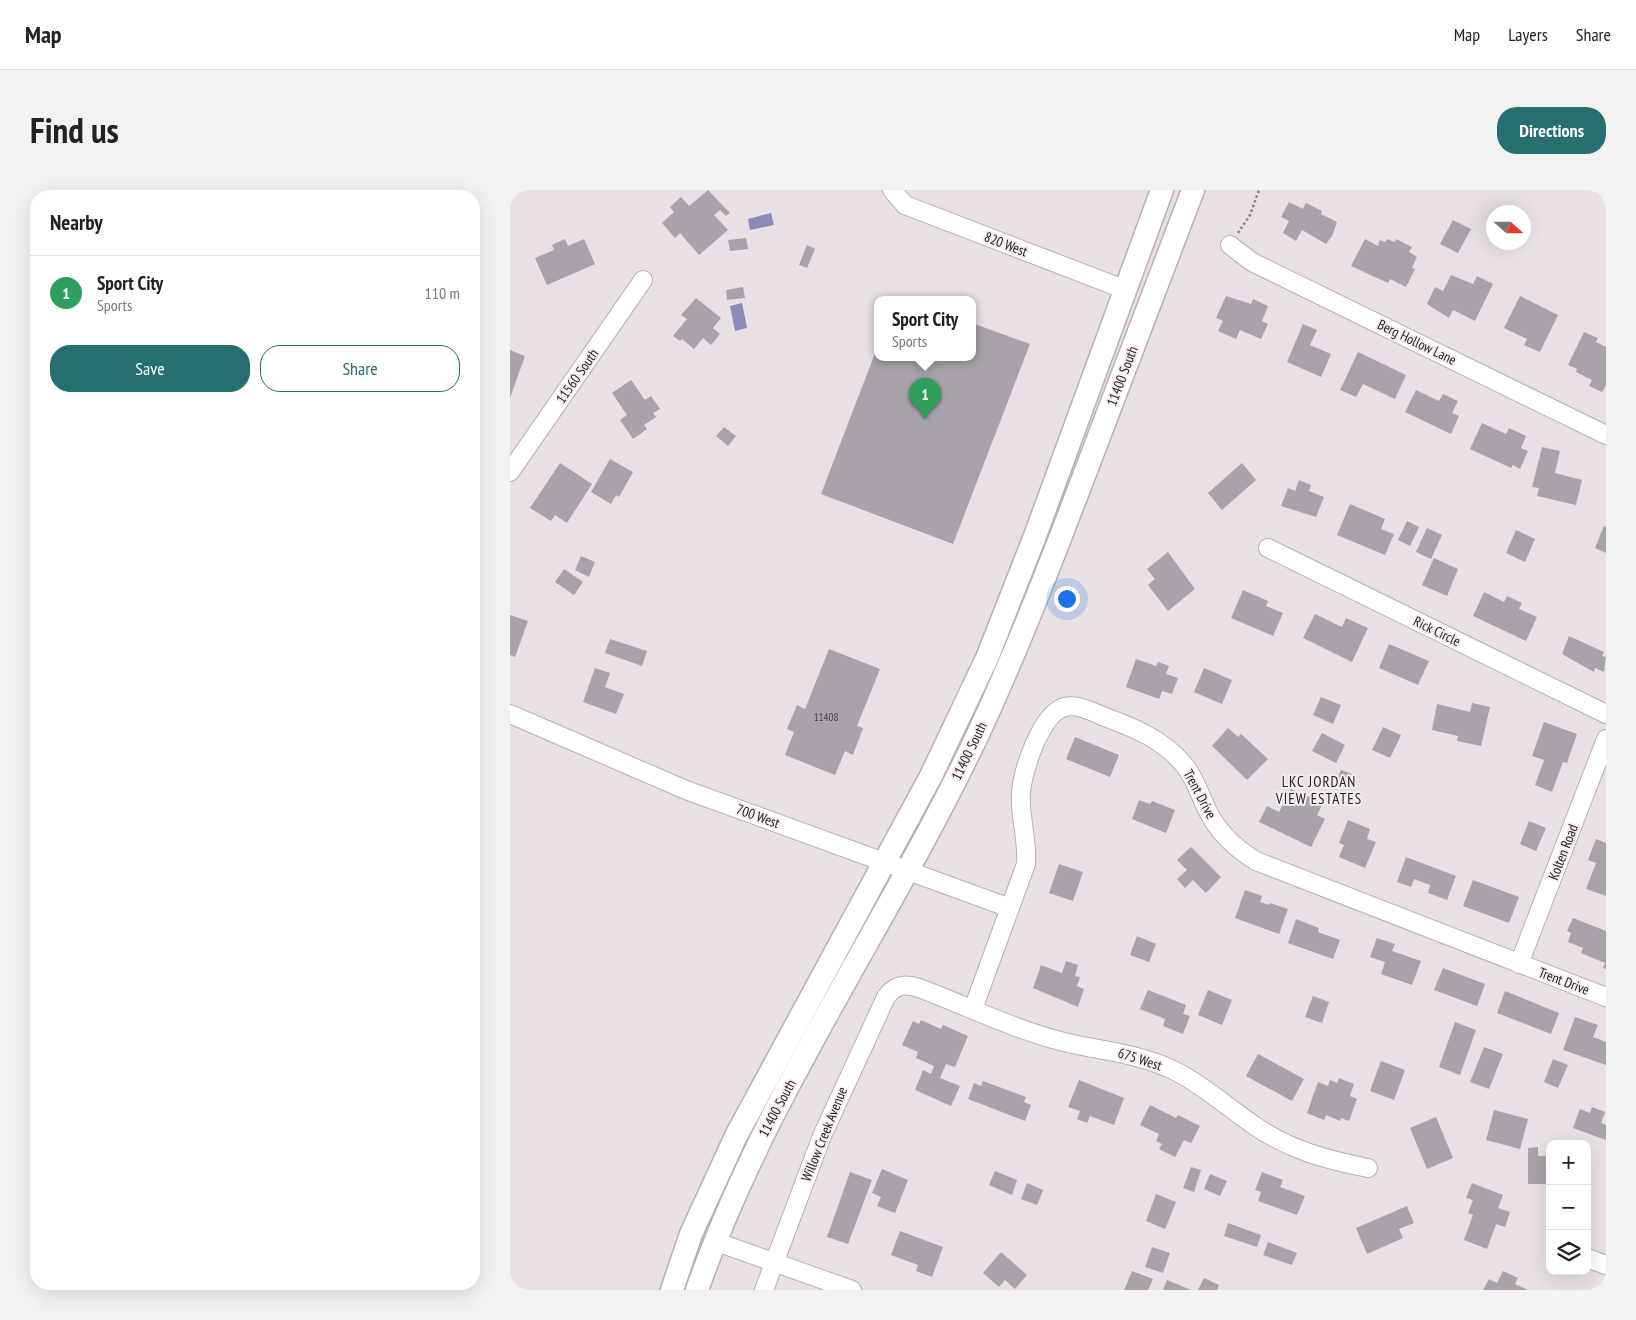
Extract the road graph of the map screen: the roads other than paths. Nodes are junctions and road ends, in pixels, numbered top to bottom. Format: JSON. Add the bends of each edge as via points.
{"nodes":[{"id":1,"x":892,"y":190,"type":"edge"},
{"id":2,"x":1162,"y":190,"type":"edge"},
{"id":3,"x":1193,"y":190,"type":"edge"},
{"id":4,"x":1230,"y":245,"type":"road end"},
{"id":5,"x":643,"y":280,"type":"dead end"},
{"id":6,"x":1126,"y":290,"type":"junction"},
{"id":7,"x":1606,"y":435,"type":"edge"},
{"id":8,"x":510,"y":472,"type":"edge"},
{"id":9,"x":1268,"y":548,"type":"dead end"},
{"id":10,"x":510,"y":714,"type":"edge"},
{"id":11,"x":1606,"y":714,"type":"edge"},
{"id":12,"x":1606,"y":739,"type":"edge"},
{"id":13,"x":884,"y":861,"type":"junction"},
{"id":14,"x":909,"y":870,"type":"junction"},
{"id":15,"x":1010,"y":908,"type":"junction"},
{"id":16,"x":1520,"y":964,"type":"junction"},
{"id":17,"x":897,"y":987,"type":"joint"},
{"id":18,"x":1606,"y":997,"type":"edge"},
{"id":19,"x":973,"y":1009,"type":"junction"},
{"id":20,"x":1368,"y":1168,"type":"dead end"},
{"id":21,"x":714,"y":1241,"type":"junction"},
{"id":22,"x":1591,"y":1259,"type":"edge"},
{"id":23,"x":774,"y":1263,"type":"junction"},
{"id":24,"x":1606,"y":1265,"type":"edge"},
{"id":25,"x":672,"y":1290,"type":"edge"},
{"id":26,"x":697,"y":1290,"type":"edge"},
{"id":27,"x":764,"y":1290,"type":"edge"},
{"id":28,"x":852,"y":1290,"type":"edge"}],
"edges":[{"from":1,"to":6,"type":"street","name":"820 West","via":[[905,205]]},
{"from":2,"to":6,"type":"main road","name":"11400 South"},
{"from":3,"to":14,"type":"main road","name":"11400 South","via":[[1031,614],[979,733]]},
{"from":4,"to":7,"type":"street","name":"Berg Hollow Lane","via":[[1252,262]]},
{"from":5,"to":8,"type":"street","name":"11560 South"},
{"from":6,"to":13,"type":"main road","name":"11400 South","via":[[987,658],[931,776]]},
{"from":9,"to":11,"type":"street","name":"Rick Circle"},
{"from":10,"to":13,"type":"street","name":"700 West","via":[[686,790]]},
{"from":12,"to":16,"type":"street","name":"Kolten Road"},
{"from":13,"to":14,"type":"street","name":"700 West"},
{"from":13,"to":25,"type":"main road","name":"11400 South","via":[[736,1136],[691,1234]]},
{"from":14,"to":15,"type":"street","name":"700 West"},
{"from":14,"to":21,"type":"main road","name":"11400 South","via":[[766,1128]]},
{"from":15,"to":16,"type":"street","name":"Trent Drive","via":[[1026,864],[1021,792],[1024,777],[1048,719],[1055,712],[1072,707],[1139,730],[1172,753],[1194,779],[1218,829],[1256,861]]},
{"from":15,"to":19,"type":"street","name":"Trent Drive"},
{"from":16,"to":18,"type":"street","name":"Trent Drive"},
{"from":17,"to":19,"type":"street","name":"675 West","via":[[912,986]]},
{"from":17,"to":23,"type":"street","name":"Willow Creek Avenue","via":[[881,1004],[845,1082]]},
{"from":19,"to":20,"type":"street","name":"675 West","via":[[1044,1036],[1130,1054],[1170,1069],[1292,1147],[1332,1161]]},
{"from":21,"to":23,"type":"street"},
{"from":21,"to":26,"type":"main road","name":"11400 South"},
{"from":22,"to":24,"type":"street"},
{"from":23,"to":27,"type":"street","name":"Willow Creek Avenue"},
{"from":23,"to":28,"type":"street"}]}
